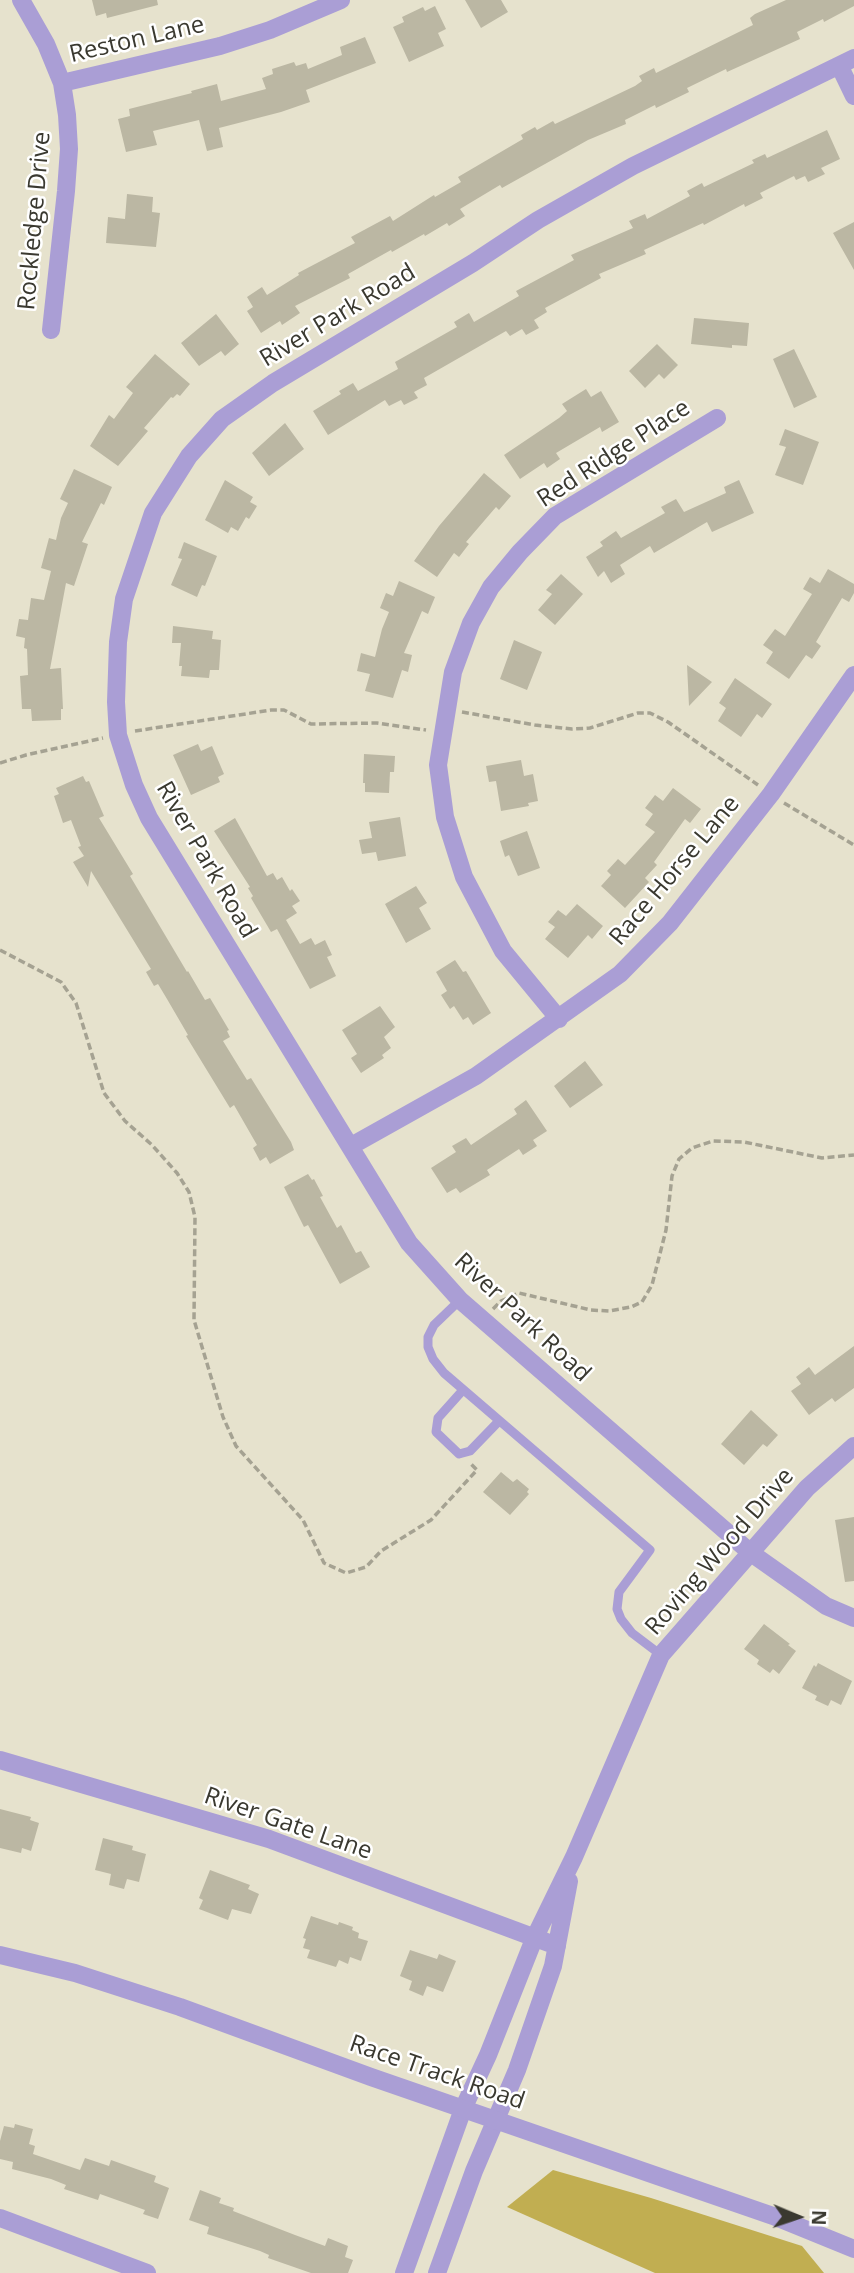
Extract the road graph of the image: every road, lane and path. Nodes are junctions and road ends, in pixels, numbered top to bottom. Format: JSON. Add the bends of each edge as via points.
{"nodes":[{"id":1,"x":21,"y":0,"type":"edge"},
{"id":2,"x":341,"y":0,"type":"edge"},
{"id":3,"x":847,"y":62,"type":"edge"},
{"id":4,"x":62,"y":83,"type":"junction"},
{"id":5,"x":854,"y":96,"type":"edge"},
{"id":6,"x":51,"y":330,"type":"dead end"},
{"id":7,"x":717,"y":418,"type":"dead end"},
{"id":8,"x":854,"y":674,"type":"edge"},
{"id":9,"x":446,"y":709,"type":"junction"},
{"id":10,"x":443,"y":733,"type":"junction"},
{"id":11,"x":118,"y":734,"type":"junction"},
{"id":12,"x":0,"y":763,"type":"edge"},
{"id":13,"x":771,"y":794,"type":"junction"},
{"id":14,"x":854,"y":845,"type":"edge"},
{"id":15,"x":0,"y":950,"type":"edge"},
{"id":16,"x":559,"y":1018,"type":"junction"},
{"id":17,"x":351,"y":1146,"type":"junction"},
{"id":18,"x":854,"y":1155,"type":"edge"},
{"id":19,"x":460,"y":1300,"type":"junction"},
{"id":20,"x":482,"y":1320,"type":"junction"},
{"id":21,"x":463,"y":1390,"type":"junction"},
{"id":22,"x":499,"y":1421,"type":"junction"},
{"id":23,"x":854,"y":1446,"type":"edge"},
{"id":24,"x":459,"y":1454,"type":"junction"},
{"id":25,"x":751,"y":1553,"type":"junction"},
{"id":26,"x":854,"y":1618,"type":"edge"},
{"id":27,"x":661,"y":1655,"type":"junction"},
{"id":28,"x":0,"y":1760,"type":"edge"},
{"id":29,"x":573,"y":1857,"type":"junction"},
{"id":30,"x":534,"y":1939,"type":"junction"},
{"id":31,"x":557,"y":1946,"type":"junction"},
{"id":32,"x":0,"y":1955,"type":"edge"},
{"id":33,"x":463,"y":2109,"type":"junction"},
{"id":34,"x":497,"y":2120,"type":"junction"},
{"id":35,"x":0,"y":2218,"type":"edge"},
{"id":36,"x":854,"y":2249,"type":"edge"},
{"id":37,"x":147,"y":2273,"type":"edge"},
{"id":38,"x":404,"y":2273,"type":"edge"},
{"id":39,"x":437,"y":2273,"type":"edge"}],
"edges":[{"from":1,"to":4,"type":"street","name":"Rockledge Drive"},
{"from":2,"to":4,"type":"street","name":"Reston Lane","via":[[220,46]]},
{"from":3,"to":5,"type":"street"},
{"from":3,"to":11,"type":"street","name":"River Park Road","via":[[585,193],[273,383],[222,419],[189,456],[152,513],[124,599],[118,642]]},
{"from":4,"to":6,"type":"street","name":"Rockledge Drive","via":[[69,149]]},
{"from":7,"to":9,"type":"street","name":"Red Ridge Place","via":[[555,516],[520,552],[491,587],[471,623],[453,672]]},
{"from":8,"to":13,"type":"street","name":"Race Horse Lane"},
{"from":9,"to":10,"type":"street","name":"Red Ridge Place"},
{"from":9,"to":13,"type":"path","via":[[572,729],[650,713]]},
{"from":10,"to":11,"type":"path","via":[[377,723],[311,724],[284,710],[271,710]]},
{"from":10,"to":16,"type":"street","name":"Red Ridge Place","via":[[438,765],[445,817],[464,877],[503,951]]},
{"from":11,"to":12,"type":"path"},
{"from":11,"to":17,"type":"street","name":"River Park Road","via":[[149,818]]},
{"from":13,"to":14,"type":"path"},
{"from":13,"to":16,"type":"street","name":"Race Horse Lane","via":[[670,923],[620,974]]},
{"from":15,"to":24,"type":"path","via":[[61,982],[76,1003],[104,1093],[189,1192],[195,1217],[194,1320],[223,1418],[236,1446],[303,1520],[324,1563],[346,1573],[366,1567],[381,1551],[431,1520],[477,1471]]},
{"from":16,"to":17,"type":"street","name":"Race Horse Lane","via":[[476,1076]]},
{"from":17,"to":19,"type":"street","name":"River Park Road","via":[[409,1243]]},
{"from":18,"to":20,"type":"path","via":[[822,1158],[744,1142],[713,1141],[692,1147],[679,1159],[672,1176],[666,1230],[652,1285],[642,1302],[591,1310],[519,1293],[501,1301]]},
{"from":19,"to":20,"type":"street","name":"River Park Road"},
{"from":19,"to":21,"type":"lane","via":[[434,1325],[428,1347],[443,1373]]},
{"from":20,"to":25,"type":"street","name":"River Park Road"},
{"from":21,"to":22,"type":"lane"},
{"from":21,"to":24,"type":"lane","via":[[438,1418],[436,1433]]},
{"from":22,"to":24,"type":"lane","via":[[470,1451]]},
{"from":22,"to":27,"type":"lane","via":[[650,1550],[619,1592],[617,1609],[632,1633]]},
{"from":23,"to":25,"type":"street","name":"Roving Wood Drive","via":[[807,1488]]},
{"from":25,"to":26,"type":"street","name":"River Park Road","via":[[826,1605]]},
{"from":25,"to":27,"type":"street","name":"Roving Wood Drive"},
{"from":27,"to":29,"type":"street","name":"Roving Wood Drive"},
{"from":28,"to":30,"type":"street","name":"River Gate Lane","via":[[269,1839]]},
{"from":29,"to":30,"type":"street","name":"Roving Wood Drive"},
{"from":29,"to":31,"type":"street","name":"Roving Wood Drive"},
{"from":30,"to":31,"type":"street","name":"River Gate Lane"},
{"from":30,"to":33,"type":"street","name":"Roving Wood Drive"},
{"from":31,"to":34,"type":"street","name":"Roving Wood Drive"},
{"from":32,"to":33,"type":"street","name":"Race Track Road","via":[[75,1973],[180,2007]]},
{"from":33,"to":34,"type":"street","name":"Race Track Road"},
{"from":33,"to":38,"type":"street","name":"Roving Wood Drive"},
{"from":34,"to":36,"type":"street","name":"Race Track Road","via":[[773,2216]]},
{"from":34,"to":39,"type":"street","name":"Roving Wood Drive"},
{"from":35,"to":37,"type":"street"}]}
